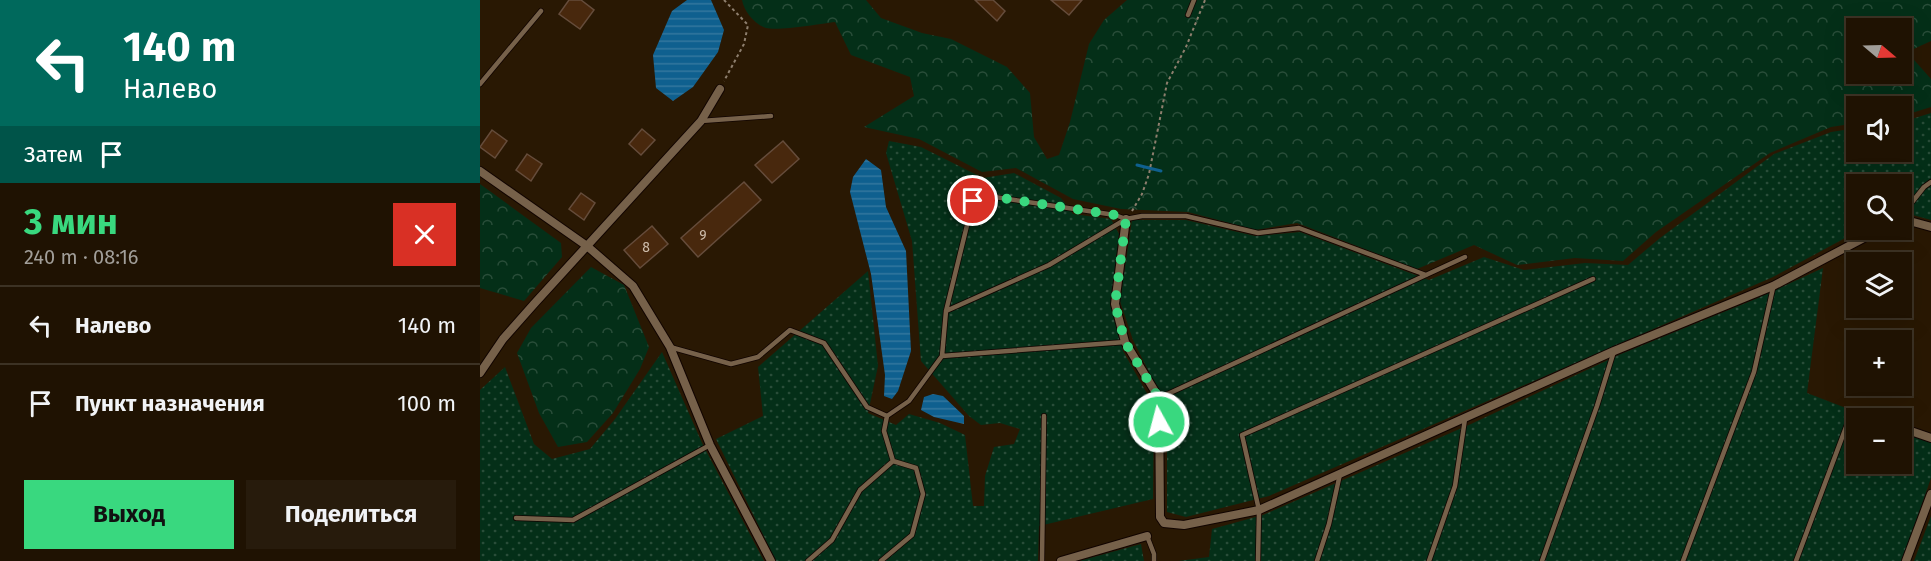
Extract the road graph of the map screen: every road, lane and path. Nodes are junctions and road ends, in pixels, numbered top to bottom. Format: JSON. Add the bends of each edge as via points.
{"nodes":[{"id":1,"x":724,"y":0,"type":"edge"},
{"id":2,"x":1194,"y":0,"type":"edge"},
{"id":3,"x":1205,"y":0,"type":"edge"},
{"id":4,"x":541,"y":10,"type":"dead end"},
{"id":5,"x":1188,"y":15,"type":"dead end"},
{"id":6,"x":480,"y":84,"type":"edge"},
{"id":7,"x":720,"y":89,"type":"joint"},
{"id":8,"x":771,"y":116,"type":"dead end"},
{"id":9,"x":701,"y":121,"type":"junction"},
{"id":10,"x":480,"y":171,"type":"edge"},
{"id":11,"x":1931,"y":182,"type":"edge"},
{"id":12,"x":1912,"y":203,"type":"edge"},
{"id":13,"x":1126,"y":219,"type":"junction"},
{"id":14,"x":1912,"y":220,"type":"edge"},
{"id":15,"x":1931,"y":227,"type":"edge"},
{"id":16,"x":1860,"y":240,"type":"edge"},
{"id":17,"x":587,"y":246,"type":"junction"},
{"id":18,"x":1466,"y":257,"type":"dead end"},
{"id":19,"x":1426,"y":276,"type":"junction"},
{"id":20,"x":1593,"y":279,"type":"dead end"},
{"id":21,"x":1773,"y":286,"type":"junction"},
{"id":22,"x":946,"y":311,"type":"junction"},
{"id":23,"x":1125,"y":342,"type":"junction"},
{"id":24,"x":670,"y":347,"type":"junction"},
{"id":25,"x":1614,"y":351,"type":"junction"},
{"id":26,"x":942,"y":356,"type":"junction"},
{"id":27,"x":480,"y":373,"type":"edge"},
{"id":28,"x":1159,"y":399,"type":"junction"},
{"id":29,"x":887,"y":416,"type":"junction"},
{"id":30,"x":1044,"y":416,"type":"dead end"},
{"id":31,"x":1465,"y":419,"type":"junction"},
{"id":32,"x":1846,"y":427,"type":"edge"},
{"id":33,"x":1912,"y":431,"type":"edge"},
{"id":34,"x":1931,"y":438,"type":"edge"},
{"id":35,"x":710,"y":445,"type":"junction"},
{"id":36,"x":893,"y":461,"type":"junction"},
{"id":37,"x":1340,"y":474,"type":"junction"},
{"id":38,"x":1931,"y":494,"type":"edge"},
{"id":39,"x":1259,"y":510,"type":"junction"},
{"id":40,"x":516,"y":518,"type":"dead end"},
{"id":41,"x":1147,"y":536,"type":"joint"},
{"id":42,"x":771,"y":561,"type":"edge"},
{"id":43,"x":808,"y":561,"type":"edge"},
{"id":44,"x":881,"y":561,"type":"edge"},
{"id":45,"x":1042,"y":561,"type":"edge"},
{"id":46,"x":1061,"y":561,"type":"edge"},
{"id":47,"x":1154,"y":561,"type":"edge"},
{"id":48,"x":1258,"y":561,"type":"edge"},
{"id":49,"x":1317,"y":561,"type":"edge"},
{"id":50,"x":1429,"y":561,"type":"edge"},
{"id":51,"x":1542,"y":561,"type":"edge"},
{"id":52,"x":1683,"y":561,"type":"edge"},
{"id":53,"x":1796,"y":561,"type":"edge"},
{"id":54,"x":1906,"y":561,"type":"edge"}],
"edges":[{"from":1,"to":7,"type":"path","via":[[748,25],[744,44]]},
{"from":2,"to":5,"type":"lane"},
{"from":3,"to":13,"type":"path","via":[[1167,83],[1143,194]]},
{"from":4,"to":6,"type":"lane"},
{"from":7,"to":9,"type":"street"},
{"from":8,"to":9,"type":"lane"},
{"from":9,"to":17,"type":"street"},
{"from":10,"to":17,"type":"street"},
{"from":11,"to":12,"type":"lane"},
{"from":13,"to":19,"type":"lane","via":[[1186,216],[1258,233],[1299,228]]},
{"from":13,"to":22,"type":"lane","via":[[1049,265]]},
{"from":13,"to":22,"type":"lane","via":[[981,195],[973,201]]},
{"from":13,"to":23,"type":"street","via":[[1115,304]]},
{"from":14,"to":15,"type":"street"},
{"from":16,"to":21,"type":"street"},
{"from":17,"to":24,"type":"street","via":[[633,286]]},
{"from":17,"to":27,"type":"street","via":[[503,339]]},
{"from":18,"to":19,"type":"lane"},
{"from":19,"to":28,"type":"lane"},
{"from":20,"to":39,"type":"lane","via":[[1242,435]]},
{"from":21,"to":25,"type":"street"},
{"from":21,"to":52,"type":"lane","via":[[1754,372]]},
{"from":22,"to":26,"type":"lane"},
{"from":23,"to":26,"type":"lane"},
{"from":23,"to":28,"type":"street"},
{"from":24,"to":29,"type":"lane","via":[[731,364],[758,357],[790,330],[824,343],[867,407]]},
{"from":24,"to":35,"type":"street"},
{"from":25,"to":31,"type":"street"},
{"from":25,"to":51,"type":"lane"},
{"from":26,"to":29,"type":"lane","via":[[909,401]]},
{"from":28,"to":39,"type":"street","via":[[1160,517],[1164,523],[1184,525]]},
{"from":29,"to":36,"type":"lane","via":[[884,431]]},
{"from":30,"to":45,"type":"lane"},
{"from":31,"to":37,"type":"street"},
{"from":31,"to":50,"type":"lane","via":[[1455,486]]},
{"from":32,"to":53,"type":"lane"},
{"from":33,"to":34,"type":"street"},
{"from":35,"to":40,"type":"lane","via":[[573,520]]},
{"from":35,"to":42,"type":"street"},
{"from":36,"to":43,"type":"lane","via":[[860,490],[832,540]]},
{"from":36,"to":44,"type":"lane","via":[[916,468],[923,494],[912,535]]},
{"from":37,"to":39,"type":"street"},
{"from":37,"to":49,"type":"lane"},
{"from":38,"to":54,"type":"street"},
{"from":39,"to":48,"type":"lane"},
{"from":41,"to":46,"type":"street"},
{"from":41,"to":47,"type":"lane"}]}
